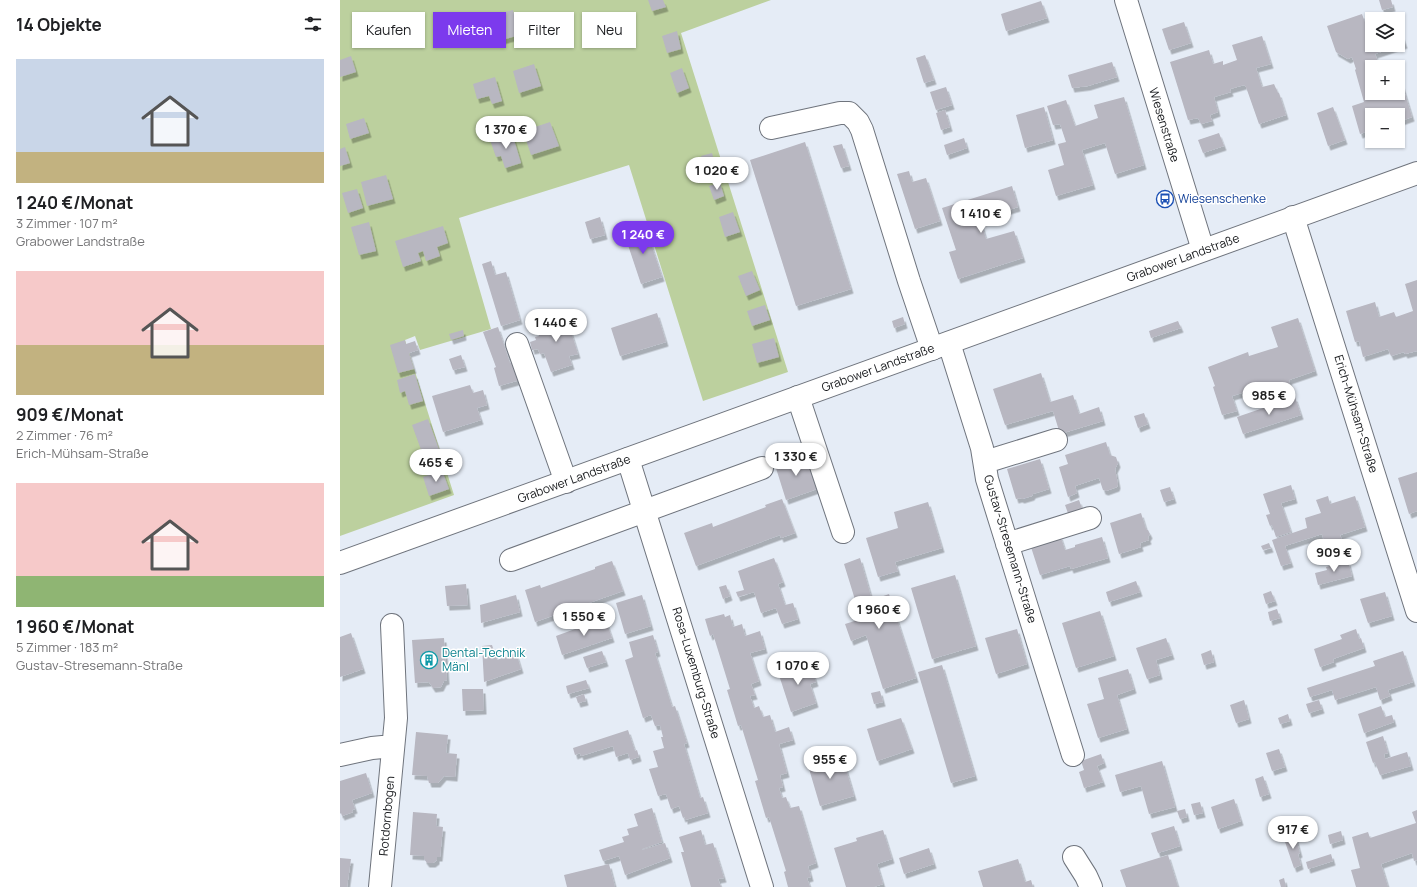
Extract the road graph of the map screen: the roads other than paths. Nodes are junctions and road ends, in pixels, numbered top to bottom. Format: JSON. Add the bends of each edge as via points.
{"nodes":[{"id":1,"x":1126,"y":0,"type":"edge"},
{"id":2,"x":771,"y":128,"type":"dead end"},
{"id":3,"x":1417,"y":173,"type":"edge"},
{"id":4,"x":1294,"y":217,"type":"junction"},
{"id":5,"x":1203,"y":250,"type":"junction"},
{"id":6,"x":518,"y":344,"type":"dead end"},
{"id":7,"x":940,"y":346,"type":"junction"},
{"id":8,"x":798,"y":397,"type":"junction"},
{"id":9,"x":1056,"y":440,"type":"dead end"},
{"id":10,"x":628,"y":459,"type":"junction"},
{"id":11,"x":985,"y":462,"type":"junction"},
{"id":12,"x":762,"y":468,"type":"dead end"},
{"id":13,"x":566,"y":482,"type":"junction"},
{"id":14,"x":644,"y":510,"type":"junction"},
{"id":15,"x":1090,"y":518,"type":"dead end"},
{"id":16,"x":843,"y":532,"type":"dead end"},
{"id":17,"x":1007,"y":544,"type":"junction"},
{"id":18,"x":510,"y":560,"type":"dead end"},
{"id":19,"x":340,"y":563,"type":"edge"},
{"id":20,"x":1417,"y":611,"type":"edge"},
{"id":21,"x":392,"y":625,"type":"dead end"},
{"id":22,"x":393,"y":746,"type":"junction"},
{"id":23,"x":340,"y":755,"type":"edge"},
{"id":24,"x":1073,"y":755,"type":"dead end"},
{"id":25,"x":1074,"y":857,"type":"dead end"},
{"id":26,"x":380,"y":887,"type":"edge"},
{"id":27,"x":762,"y":887,"type":"edge"},
{"id":28,"x":1091,"y":887,"type":"edge"}],
"edges":[{"from":1,"to":5,"type":"street","name":"Wiesenstraße"},
{"from":2,"to":7,"type":"street","name":"Gustav-Stresemann-Straße","via":[[840,113],[849,113],[858,122],[909,281]]},
{"from":3,"to":4,"type":"street","name":"Grabower Landstraße"},
{"from":4,"to":5,"type":"street","name":"Grabower Landstraße"},
{"from":4,"to":20,"type":"street","name":"Erich-Mühsam-Straße"},
{"from":5,"to":7,"type":"street","name":"Grabower Landstraße"},
{"from":6,"to":13,"type":"street"},
{"from":7,"to":8,"type":"street","name":"Grabower Landstraße"},
{"from":7,"to":11,"type":"street","name":"Gustav-Stresemann-Straße","via":[[982,448]]},
{"from":8,"to":10,"type":"street","name":"Grabower Landstraße"},
{"from":8,"to":16,"type":"street"},
{"from":9,"to":11,"type":"street"},
{"from":10,"to":13,"type":"street","name":"Grabower Landstraße"},
{"from":10,"to":14,"type":"street","name":"Rosa-Luxemburg-Straße"},
{"from":11,"to":17,"type":"street","name":"Gustav-Stresemann-Straße","via":[[987,479]]},
{"from":12,"to":14,"type":"street"},
{"from":13,"to":19,"type":"street","name":"Grabower Landstraße"},
{"from":14,"to":18,"type":"street"},
{"from":14,"to":27,"type":"street","name":"Rosa-Luxemburg-Straße"},
{"from":15,"to":17,"type":"street"},
{"from":17,"to":24,"type":"street","name":"Gustav-Stresemann-Straße"},
{"from":21,"to":22,"type":"street","name":"Rotdornbogen","via":[[396,718]]},
{"from":22,"to":23,"type":"street"},
{"from":22,"to":26,"type":"street","name":"Rotdornbogen"},
{"from":25,"to":28,"type":"street"}]}
